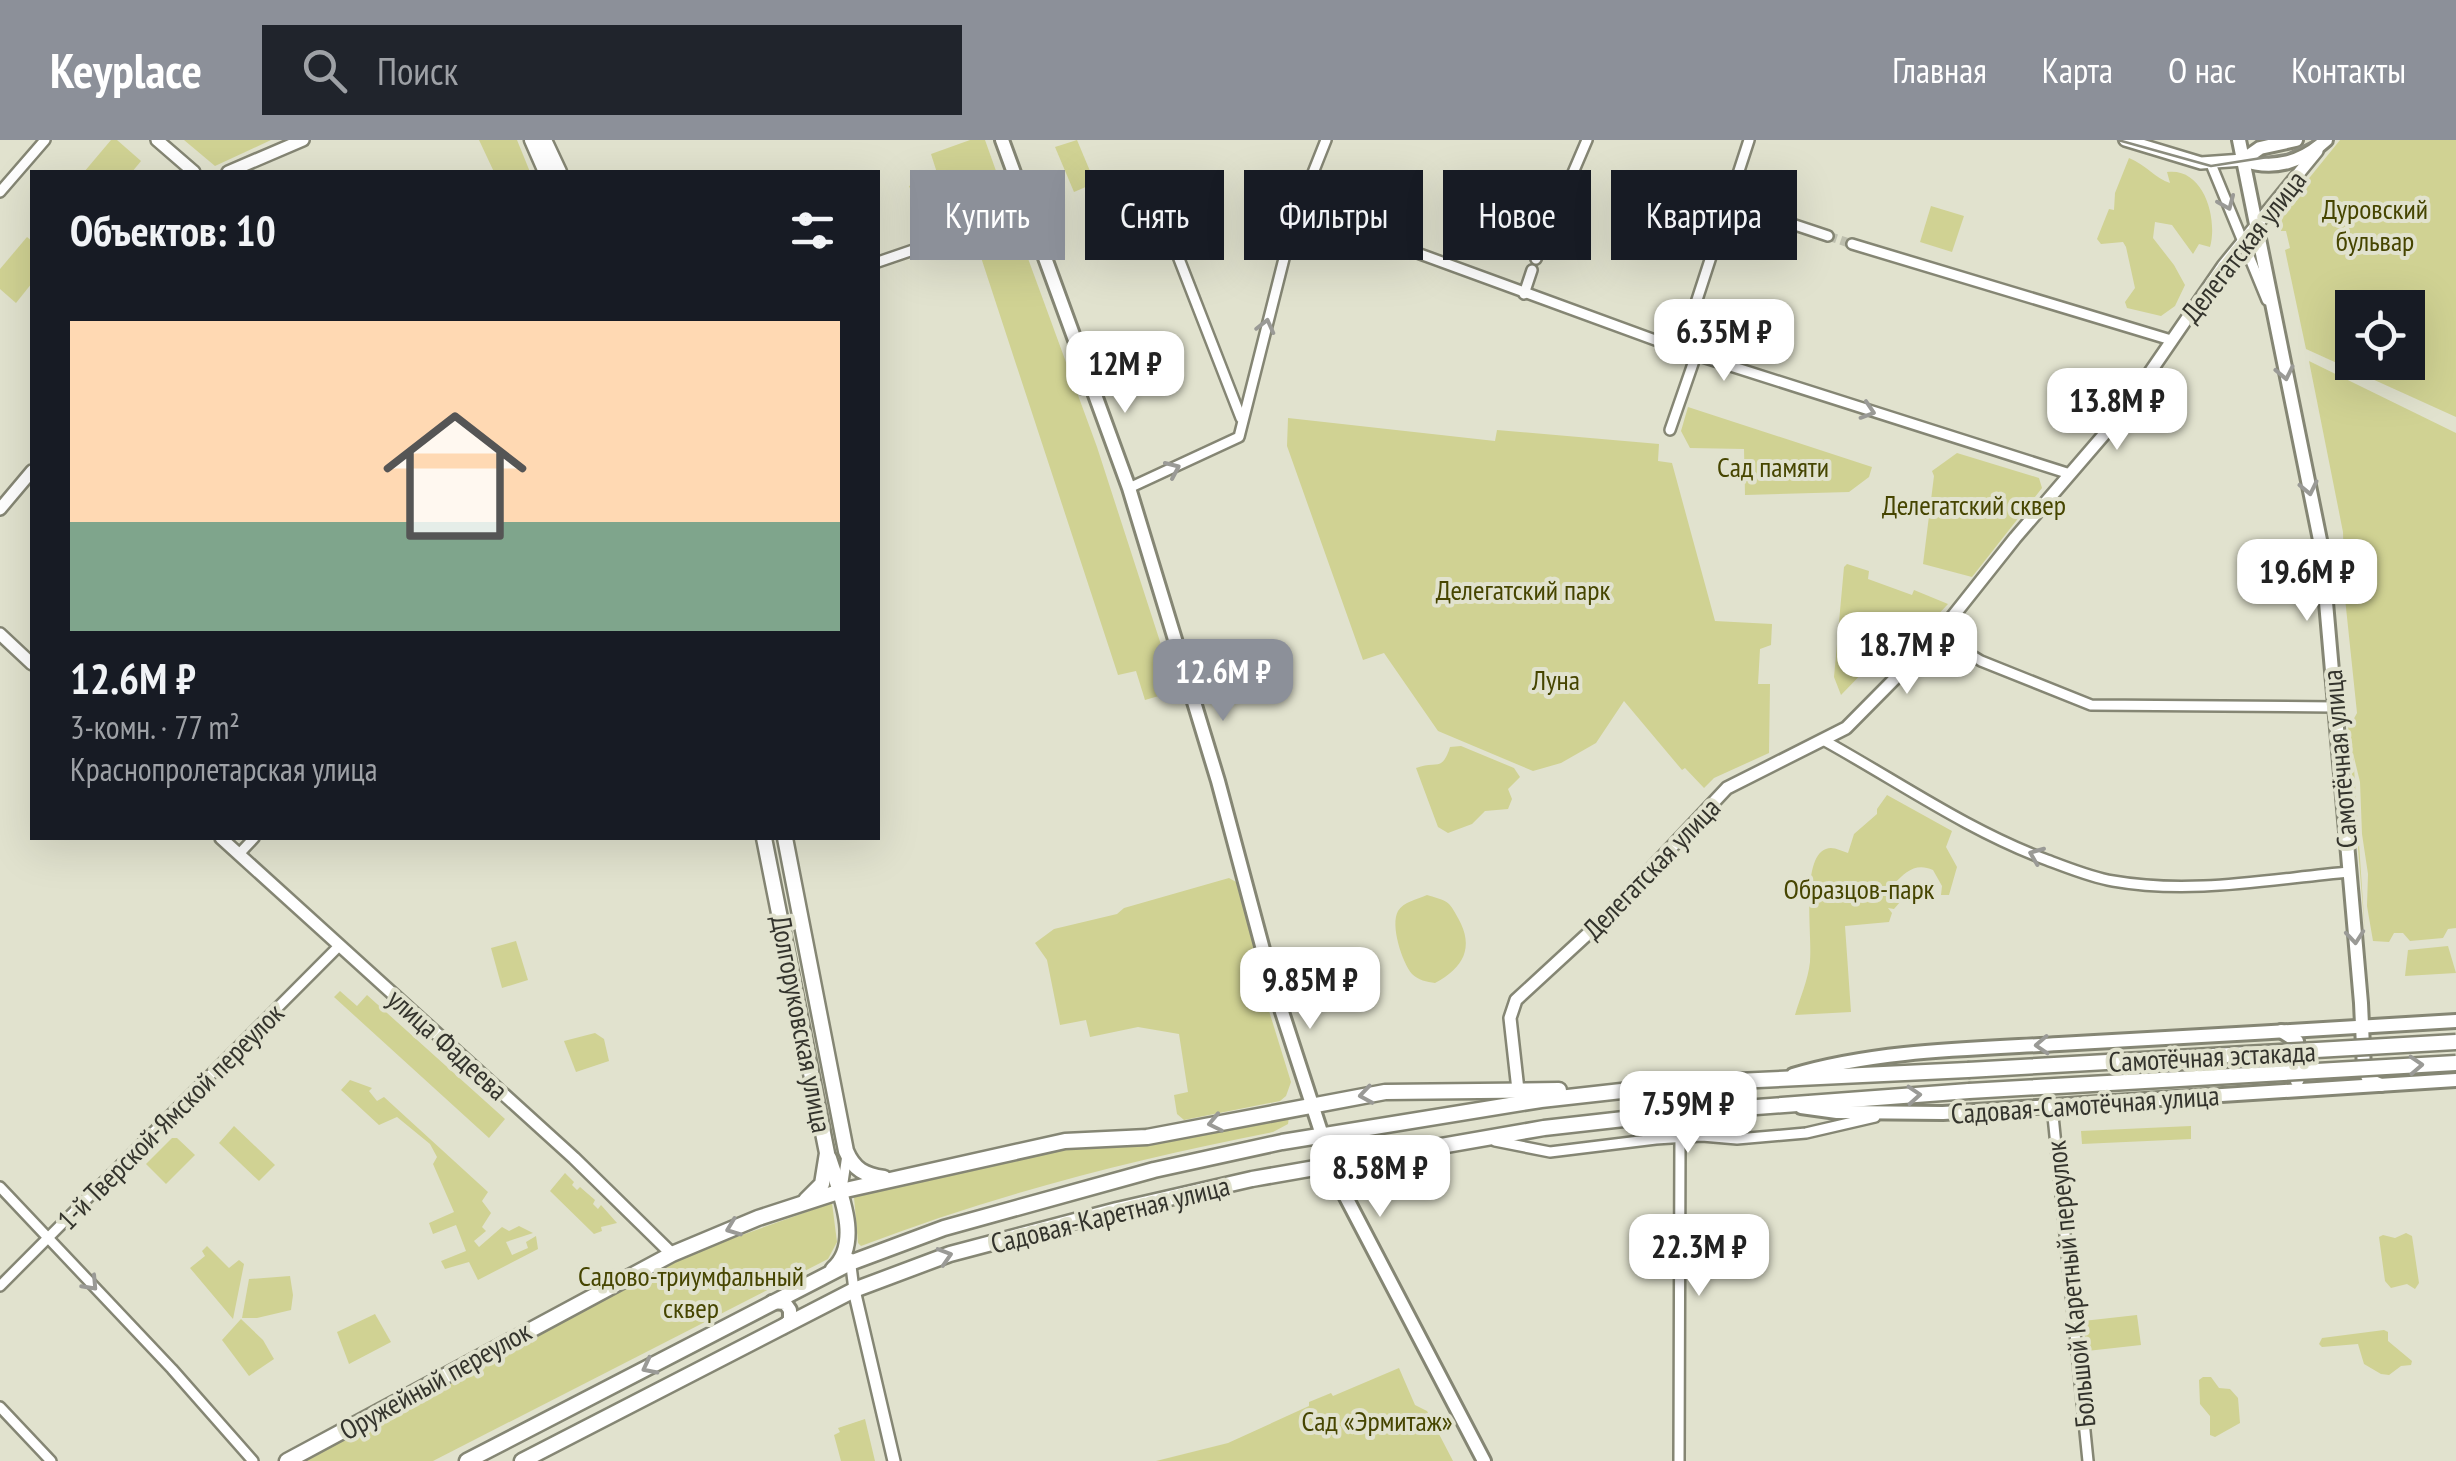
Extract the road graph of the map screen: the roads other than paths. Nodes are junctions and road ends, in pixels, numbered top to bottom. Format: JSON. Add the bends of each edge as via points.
{"nodes":[{"id":1,"x":45,"y":140,"type":"edge"},
{"id":2,"x":157,"y":140,"type":"edge"},
{"id":3,"x":303,"y":140,"type":"edge"},
{"id":4,"x":532,"y":140,"type":"edge"},
{"id":5,"x":544,"y":140,"type":"edge"},
{"id":6,"x":1002,"y":140,"type":"edge"},
{"id":7,"x":1326,"y":140,"type":"edge"},
{"id":8,"x":1587,"y":140,"type":"edge"},
{"id":9,"x":1749,"y":140,"type":"edge"},
{"id":10,"x":2125,"y":140,"type":"edge"},
{"id":11,"x":2240,"y":140,"type":"edge"},
{"id":12,"x":2296,"y":140,"type":"edge"},
{"id":13,"x":2325,"y":142,"type":"edge"},
{"id":14,"x":2244,"y":160,"type":"junction"},
{"id":15,"x":2211,"y":164,"type":"junction"},
{"id":16,"x":192,"y":170,"type":"edge"},
{"id":17,"x":233,"y":170,"type":"edge"},
{"id":18,"x":545,"y":170,"type":"edge"},
{"id":19,"x":558,"y":170,"type":"edge"},
{"id":20,"x":1013,"y":170,"type":"edge"},
{"id":21,"x":1313,"y":170,"type":"edge"},
{"id":22,"x":1574,"y":170,"type":"edge"},
{"id":23,"x":1739,"y":170,"type":"edge"},
{"id":24,"x":0,"y":192,"type":"edge"},
{"id":25,"x":2257,"y":224,"type":"junction"},
{"id":26,"x":1797,"y":226,"type":"edge"},
{"id":27,"x":1828,"y":236,"type":"tunnel mouth"},
{"id":28,"x":2243,"y":241,"type":"junction"},
{"id":29,"x":1852,"y":244,"type":"tunnel mouth"},
{"id":30,"x":910,"y":251,"type":"edge"},
{"id":31,"x":1423,"y":256,"type":"edge"},
{"id":32,"x":1046,"y":260,"type":"edge"},
{"id":33,"x":1179,"y":260,"type":"edge"},
{"id":34,"x":1284,"y":260,"type":"edge"},
{"id":35,"x":1710,"y":260,"type":"edge"},
{"id":36,"x":880,"y":261,"type":"edge"},
{"id":37,"x":1532,"y":270,"type":"dead end"},
{"id":38,"x":1524,"y":294,"type":"junction"},
{"id":39,"x":2273,"y":314,"type":"junction"},
{"id":40,"x":2171,"y":340,"type":"junction"},
{"id":41,"x":1681,"y":349,"type":"junction"},
{"id":42,"x":1696,"y":354,"type":"junction"},
{"id":43,"x":1242,"y":420,"type":"junction"},
{"id":44,"x":1670,"y":430,"type":"dead end"},
{"id":45,"x":30,"y":473,"type":"edge"},
{"id":46,"x":2070,"y":474,"type":"junction"},
{"id":47,"x":1130,"y":488,"type":"junction"},
{"id":48,"x":0,"y":509,"type":"edge"},
{"id":49,"x":0,"y":634,"type":"edge"},
{"id":50,"x":1938,"y":635,"type":"junction"},
{"id":51,"x":30,"y":662,"type":"edge"},
{"id":52,"x":2335,"y":706,"type":"junction"},
{"id":53,"x":1825,"y":741,"type":"junction"},
{"id":54,"x":223,"y":840,"type":"edge"},
{"id":55,"x":252,"y":840,"type":"edge"},
{"id":56,"x":764,"y":840,"type":"edge"},
{"id":57,"x":785,"y":840,"type":"edge"},
{"id":58,"x":239,"y":854,"type":"junction"},
{"id":59,"x":2349,"y":872,"type":"junction"},
{"id":60,"x":339,"y":946,"type":"junction"},
{"id":61,"x":2456,"y":1021,"type":"edge"},
{"id":62,"x":822,"y":1024,"type":"junction"},
{"id":63,"x":2362,"y":1027,"type":"junction"},
{"id":64,"x":800,"y":1029,"type":"junction"},
{"id":65,"x":2278,"y":1031,"type":"junction"},
{"id":66,"x":2456,"y":1042,"type":"edge"},
{"id":67,"x":2456,"y":1062,"type":"edge"},
{"id":68,"x":1786,"y":1078,"type":"junction"},
{"id":69,"x":2456,"y":1080,"type":"edge"},
{"id":70,"x":2382,"y":1085,"type":"junction"},
{"id":71,"x":1518,"y":1090,"type":"junction"},
{"id":72,"x":1614,"y":1091,"type":"junction"},
{"id":73,"x":2279,"y":1092,"type":"junction"},
{"id":74,"x":1310,"y":1105,"type":"junction"},
{"id":75,"x":1789,"y":1106,"type":"junction"},
{"id":76,"x":2052,"y":1106,"type":"junction"},
{"id":77,"x":1897,"y":1113,"type":"junction"},
{"id":78,"x":1320,"y":1136,"type":"junction"},
{"id":79,"x":1680,"y":1137,"type":"junction"},
{"id":80,"x":1478,"y":1139,"type":"junction"},
{"id":81,"x":846,"y":1152,"type":"junction"},
{"id":82,"x":827,"y":1153,"type":"junction"},
{"id":83,"x":1331,"y":1164,"type":"junction"},
{"id":84,"x":895,"y":1178,"type":"junction"},
{"id":85,"x":0,"y":1187,"type":"edge"},
{"id":86,"x":842,"y":1191,"type":"junction"},
{"id":87,"x":802,"y":1203,"type":"junction"},
{"id":88,"x":48,"y":1238,"type":"junction"},
{"id":89,"x":847,"y":1240,"type":"junction"},
{"id":90,"x":906,"y":1241,"type":"junction"},
{"id":91,"x":672,"y":1254,"type":"junction"},
{"id":92,"x":850,"y":1263,"type":"junction"},
{"id":93,"x":914,"y":1266,"type":"junction"},
{"id":94,"x":831,"y":1271,"type":"junction"},
{"id":95,"x":0,"y":1286,"type":"edge"},
{"id":96,"x":854,"y":1290,"type":"junction"},
{"id":97,"x":771,"y":1302,"type":"junction"},
{"id":98,"x":783,"y":1327,"type":"junction"},
{"id":99,"x":0,"y":1407,"type":"edge"},
{"id":100,"x":51,"y":1461,"type":"edge"},
{"id":101,"x":253,"y":1461,"type":"edge"},
{"id":102,"x":288,"y":1461,"type":"edge"},
{"id":103,"x":467,"y":1461,"type":"edge"},
{"id":104,"x":522,"y":1461,"type":"edge"},
{"id":105,"x":894,"y":1461,"type":"edge"},
{"id":106,"x":1484,"y":1461,"type":"edge"},
{"id":107,"x":1679,"y":1461,"type":"edge"},
{"id":108,"x":2088,"y":1461,"type":"edge"}],
"edges":[{"from":1,"to":24,"type":"street"},
{"from":2,"to":16,"type":"street"},
{"from":3,"to":17,"type":"street"},
{"from":4,"to":18,"type":"main road"},
{"from":5,"to":19,"type":"main road"},
{"from":6,"to":20,"type":"main road"},
{"from":7,"to":21,"type":"street"},
{"from":8,"to":22,"type":"street"},
{"from":9,"to":23,"type":"street"},
{"from":10,"to":15,"type":"street"},
{"from":11,"to":14,"type":"main road","name":"Самотёчная улица"},
{"from":12,"to":14,"type":"main road","name":"Делегатская улица","via":[[2260,148]]},
{"from":13,"to":14,"type":"main road","name":"Делегатская улица","via":[[2266,166]]},
{"from":13,"to":25,"type":"street","name":"Делегатская улица"},
{"from":14,"to":15,"type":"street"},
{"from":14,"to":25,"type":"main road","name":"Самотёчная улица"},
{"from":15,"to":28,"type":"street","one_way":true},
{"from":25,"to":28,"type":"street","name":"Делегатская улица"},
{"from":25,"to":39,"type":"main road","name":"Самотёчная улица"},
{"from":26,"to":27,"type":"street"},
{"from":28,"to":39,"type":"street"},
{"from":28,"to":40,"type":"street","name":"Делегатская улица"},
{"from":29,"to":40,"type":"street"},
{"from":30,"to":36,"type":"street"},
{"from":31,"to":38,"type":"street"},
{"from":32,"to":47,"type":"main road"},
{"from":33,"to":43,"type":"street"},
{"from":43,"to":34,"type":"street","one_way":true},
{"from":35,"to":41,"type":"street"},
{"from":37,"to":38,"type":"street"},
{"from":38,"to":41,"type":"street"},
{"from":39,"to":52,"type":"main road","name":"Самотёчная улица","one_way":true,"via":[[2320,544]]},
{"from":40,"to":46,"type":"street","name":"Делегатская улица","via":[[2125,410]]},
{"from":41,"to":42,"type":"street"},
{"from":42,"to":44,"type":"street"},
{"from":42,"to":46,"type":"street","one_way":true},
{"from":47,"to":43,"type":"street","one_way":true,"via":[[1234,442]]},
{"from":45,"to":48,"type":"street"},
{"from":46,"to":50,"type":"street","name":"Делегатская улица"},
{"from":47,"to":74,"type":"main road"},
{"from":49,"to":51,"type":"street"},
{"from":50,"to":52,"type":"street","via":[[1981,661],[2091,705]]},
{"from":50,"to":53,"type":"street","name":"Делегатская улица","via":[[1855,721]]},
{"from":52,"to":59,"type":"main road","name":"Самотёчная улица"},
{"from":59,"to":53,"type":"street","one_way":true,"via":[[2221,886],[2102,879],[1986,834]]},
{"from":53,"to":71,"type":"street","name":"Делегатская улица","via":[[1734,783],[1606,918],[1516,1000],[1510,1018]]},
{"from":54,"to":58,"type":"street","name":"улица Фадеева"},
{"from":55,"to":58,"type":"street"},
{"from":56,"to":64,"type":"main road","name":"Долгоруковская улица"},
{"from":57,"to":62,"type":"main road","name":"Долгоруковская улица"},
{"from":58,"to":60,"type":"street","name":"улица Фадеева"},
{"from":59,"to":63,"type":"main road","name":"Самотёчная улица","one_way":true},
{"from":60,"to":88,"type":"street","name":"1-й Тверской-Ямской переулок"},
{"from":60,"to":91,"type":"street","name":"улица Фадеева"},
{"from":61,"to":63,"type":"main road"},
{"from":62,"to":64,"type":"street","via":[[814,1037]]},
{"from":62,"to":81,"type":"main road","name":"Долгоруковская улица"},
{"from":63,"to":65,"type":"main road"},
{"from":63,"to":70,"type":"main road","name":"Самотёчная улица","via":[[2365,1076]]},
{"from":64,"to":82,"type":"main road","name":"Долгоруковская улица"},
{"from":65,"to":68,"type":"main road","one_way":true,"via":[[1944,1052]]},
{"from":65,"to":73,"type":"main road","via":[[2296,1041],[2300,1074]]},
{"from":66,"to":68,"type":"main road","name":"Самотёчная эстакада","bridge":true},
{"from":75,"to":67,"type":"main road","name":"Самотёчная эстакада","one_way":true,"bridge":true},
{"from":68,"to":72,"type":"main road","name":"Садовая-Каретная улица"},
{"from":69,"to":70,"type":"main road","name":"Садовая-Самотёчная улица"},
{"from":70,"to":73,"type":"main road","name":"Садовая-Самотёчная улица"},
{"from":71,"to":72,"type":"main road","name":"Садовая-Каретная улица"},
{"from":71,"to":74,"type":"main road","name":"Садовая-Каретная улица","one_way":true,"via":[[1391,1092]]},
{"from":72,"to":78,"type":"main road","name":"Садовая-Каретная улица"},
{"from":73,"to":76,"type":"main road","name":"Садовая-Самотёчная улица"},
{"from":74,"to":78,"type":"main road"},
{"from":74,"to":84,"type":"main road","one_way":true,"via":[[1147,1137],[1065,1142]]},
{"from":75,"to":77,"type":"main road","name":"Садовая-Самотёчная улица"},
{"from":75,"to":80,"type":"main road","name":"Садовая-Каретная улица","via":[[1612,1119]]},
{"from":76,"to":77,"type":"main road","name":"Садовая-Самотёчная улица"},
{"from":76,"to":108,"type":"street","name":"Большой Каретный переулок"},
{"from":77,"to":79,"type":"street","via":[[1806,1133]]},
{"from":78,"to":83,"type":"main road"},
{"from":78,"to":90,"type":"main road","name":"Садовая-Каретная улица","via":[[1154,1170]]},
{"from":79,"to":80,"type":"street","via":[[1550,1152]]},
{"from":79,"to":107,"type":"street"},
{"from":80,"to":83,"type":"main road","name":"Садовая-Каретная улица"},
{"from":81,"to":84,"type":"main road","name":"Долгоруковская улица","via":[[862,1172]]},
{"from":81,"to":86,"type":"street"},
{"from":82,"to":86,"type":"main road"},
{"from":82,"to":87,"type":"main road","name":"Долгоруковская улица","via":[[822,1184]]},
{"from":93,"to":83,"type":"main road","name":"Садовая-Каретная улица","one_way":true,"via":[[1149,1202]]},
{"from":83,"to":106,"type":"main road"},
{"from":84,"to":86,"type":"main road"},
{"from":85,"to":88,"type":"street"},
{"from":86,"to":87,"type":"main road"},
{"from":86,"to":89,"type":"main road"},
{"from":87,"to":91,"type":"main road","name":"Оружейный переулок","one_way":true},
{"from":88,"to":95,"type":"street","name":"1-й Тверской-Ямской переулок"},
{"from":88,"to":101,"type":"street","one_way":true},
{"from":89,"to":92,"type":"street"},
{"from":89,"to":94,"type":"main road","via":[[843,1260]]},
{"from":90,"to":92,"type":"main road","name":"Садовая-Каретная улица"},
{"from":90,"to":93,"type":"main road","via":[[898,1260]]},
{"from":91,"to":102,"type":"main road","name":"Оружейный переулок"},
{"from":92,"to":94,"type":"main road","name":"Садовая-Каретная улица"},
{"from":92,"to":96,"type":"street"},
{"from":93,"to":96,"type":"main road","name":"Садовая-Каретная улица"},
{"from":94,"to":97,"type":"main road","name":"Садовая-Каретная улица"},
{"from":96,"to":98,"type":"main road","name":"Садовая-Каретная улица"},
{"from":96,"to":105,"type":"street"},
{"from":97,"to":98,"type":"main road","via":[[790,1310]]},
{"from":97,"to":103,"type":"main road","name":"Садовая-Каретная улица","one_way":true},
{"from":98,"to":104,"type":"main road","name":"Садовая-Каретная улица"},
{"from":99,"to":100,"type":"street"}]}
